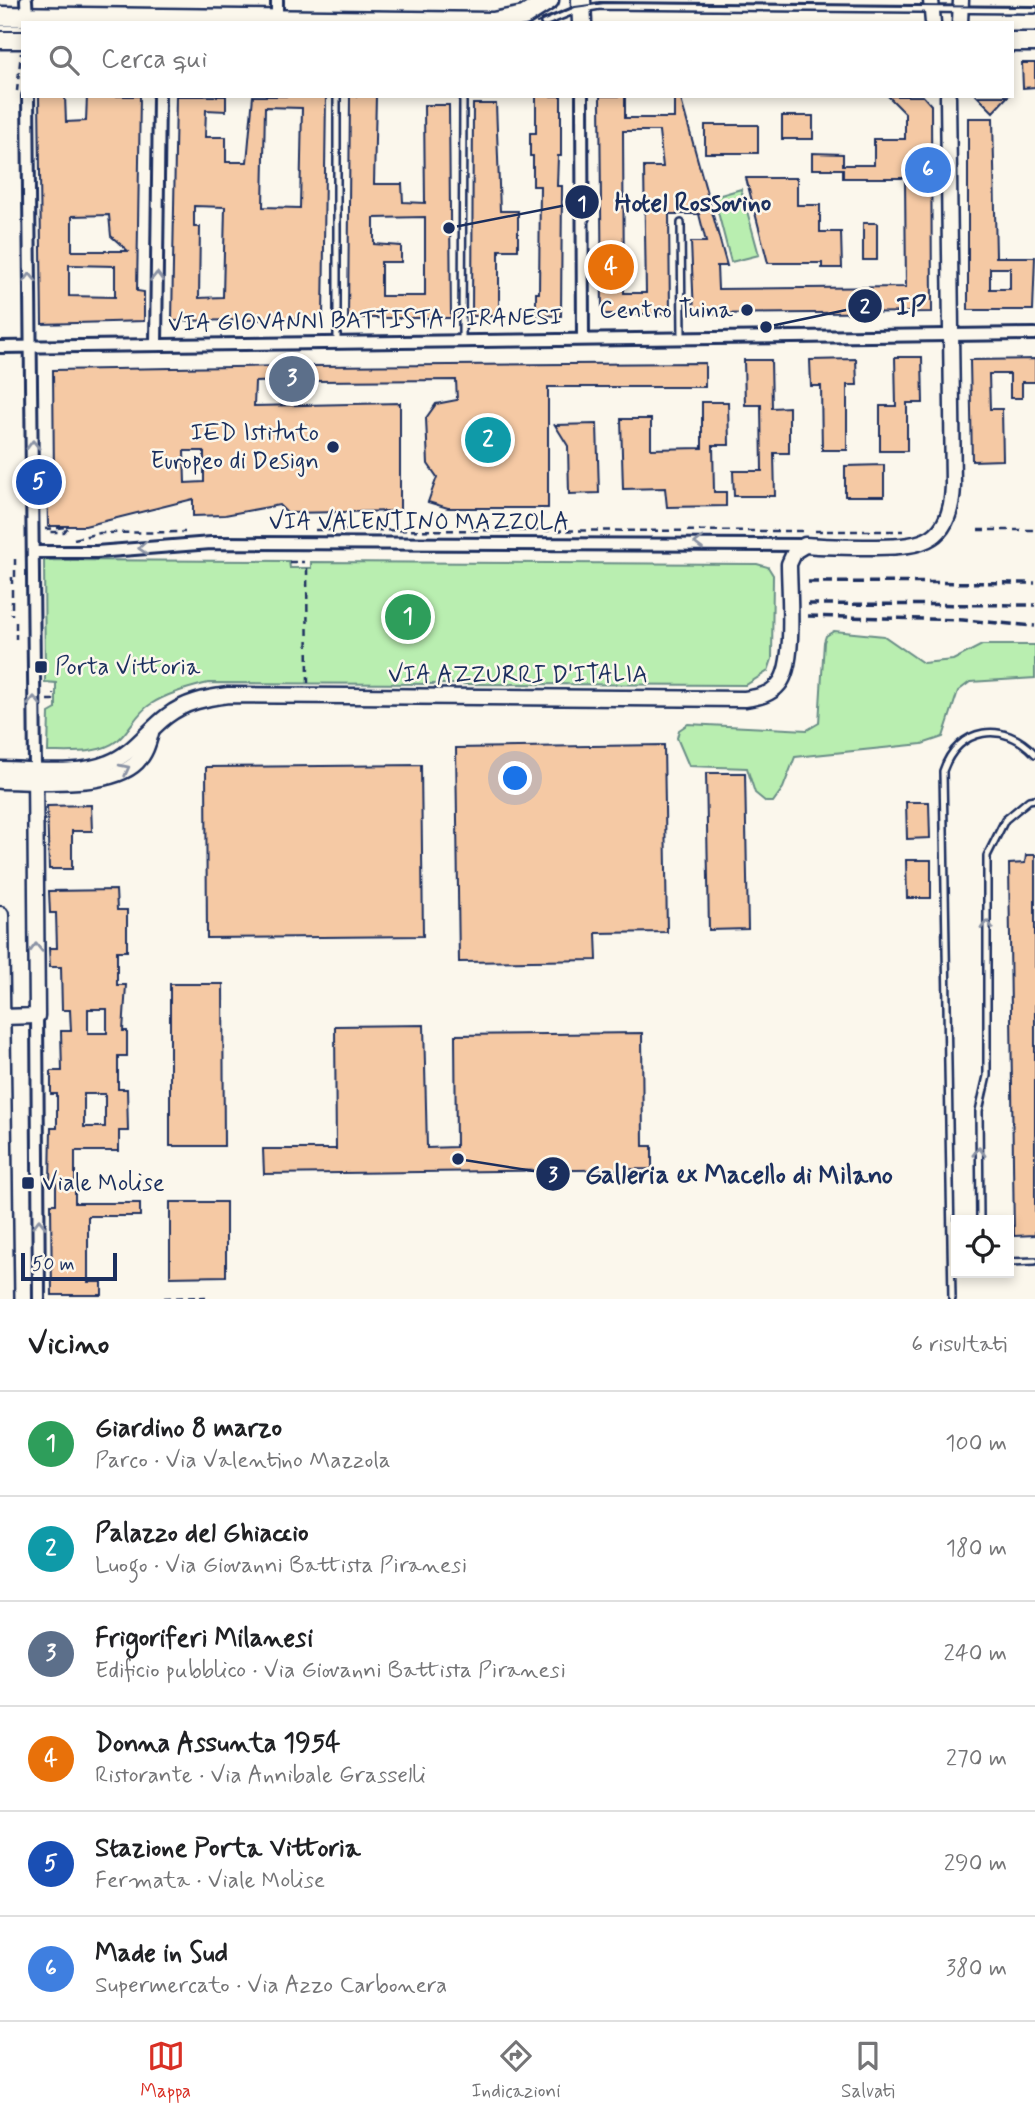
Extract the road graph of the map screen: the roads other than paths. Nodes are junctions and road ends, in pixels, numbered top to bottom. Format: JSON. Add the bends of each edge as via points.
{"nodes":[{"id":1,"x":277,"y":0,"type":"edge"},
{"id":2,"x":549,"y":0,"type":"edge"},
{"id":3,"x":581,"y":10,"type":"edge"},
{"id":4,"x":932,"y":10,"type":"edge"},
{"id":5,"x":1035,"y":10,"type":"edge"},
{"id":6,"x":961,"y":11,"type":"edge"},
{"id":7,"x":0,"y":16,"type":"edge"},
{"id":8,"x":26,"y":17,"type":"edge"},
{"id":9,"x":277,"y":20,"type":"junction"},
{"id":10,"x":390,"y":21,"type":"edge"},
{"id":11,"x":507,"y":21,"type":"edge"},
{"id":12,"x":550,"y":21,"type":"edge"},
{"id":13,"x":0,"y":28,"type":"edge"},
{"id":14,"x":0,"y":39,"type":"edge"},
{"id":15,"x":21,"y":39,"type":"edge"},
{"id":16,"x":1014,"y":42,"type":"edge"},
{"id":17,"x":1035,"y":42,"type":"edge"},
{"id":18,"x":28,"y":98,"type":"edge"},
{"id":19,"x":159,"y":98,"type":"edge"},
{"id":20,"x":337,"y":98,"type":"edge"},
{"id":21,"x":463,"y":98,"type":"edge"},
{"id":22,"x":582,"y":98,"type":"edge"},
{"id":23,"x":948,"y":98,"type":"edge"},
{"id":24,"x":681,"y":223,"type":"dead end"},
{"id":25,"x":1035,"y":334,"type":"edge"},
{"id":26,"x":951,"y":335,"type":"junction"},
{"id":27,"x":682,"y":338,"type":"junction"},
{"id":28,"x":583,"y":339,"type":"junction"},
{"id":29,"x":463,"y":341,"type":"junction"},
{"id":30,"x":337,"y":342,"type":"junction"},
{"id":31,"x":156,"y":345,"type":"junction"},
{"id":32,"x":31,"y":346,"type":"junction"},
{"id":33,"x":0,"y":347,"type":"edge"},
{"id":34,"x":805,"y":545,"type":"junction"},
{"id":35,"x":832,"y":547,"type":"junction"},
{"id":36,"x":34,"y":552,"type":"junction"},
{"id":37,"x":789,"y":578,"type":"junction"},
{"id":38,"x":1035,"y":754,"type":"edge"},
{"id":39,"x":0,"y":769,"type":"edge"},
{"id":40,"x":35,"y":775,"type":"junction"},
{"id":41,"x":0,"y":781,"type":"edge"},
{"id":42,"x":1035,"y":799,"type":"edge"},
{"id":43,"x":0,"y":915,"type":"edge"},
{"id":44,"x":37,"y":1016,"type":"junction"},
{"id":45,"x":1,"y":1017,"type":"edge"},
{"id":46,"x":980,"y":1215,"type":"edge"},
{"id":47,"x":1035,"y":1261,"type":"edge"},
{"id":48,"x":1014,"y":1262,"type":"edge"},
{"id":49,"x":5,"y":1299,"type":"edge"},
{"id":50,"x":39,"y":1299,"type":"edge"},
{"id":51,"x":952,"y":1299,"type":"edge"}],
"edges":[{"from":1,"to":9,"type":"street"},
{"from":2,"to":11,"type":"main road"},
{"from":3,"to":4,"type":"lane","via":[[620,6]]},
{"from":3,"to":12,"type":"lane"},
{"from":4,"to":6,"type":"lane"},
{"from":5,"to":6,"type":"lane"},
{"from":7,"to":8,"type":"main road"},
{"from":8,"to":9,"type":"main road"},
{"from":8,"to":13,"type":"lane"},
{"from":9,"to":10,"type":"main road"},
{"from":14,"to":15,"type":"main road"},
{"from":16,"to":17,"type":"main road"},
{"from":32,"to":18,"type":"street","one_way":true},
{"from":31,"to":19,"type":"street","one_way":true},
{"from":20,"to":30,"type":"lane"},
{"from":21,"to":29,"type":"lane"},
{"from":22,"to":28,"type":"street"},
{"from":23,"to":26,"type":"street"},
{"from":24,"to":27,"type":"lane"},
{"from":25,"to":26,"type":"street","name":"VIA GIOVANNI BATTISTA PIRANESI"},
{"from":26,"to":27,"type":"street","name":"VIA GIOVANNI BATTISTA PIRANESI"},
{"from":26,"to":35,"type":"street","via":[[952,497],[946,522],[918,545]]},
{"from":27,"to":28,"type":"street","name":"VIA GIOVANNI BATTISTA PIRANESI"},
{"from":28,"to":29,"type":"street","name":"VIA GIOVANNI BATTISTA PIRANESI"},
{"from":29,"to":30,"type":"street","name":"VIA GIOVANNI BATTISTA PIRANESI"},
{"from":30,"to":31,"type":"street","name":"VIA GIOVANNI BATTISTA PIRANESI"},
{"from":31,"to":32,"type":"street","name":"VIA GIOVANNI BATTISTA PIRANESI"},
{"from":32,"to":33,"type":"street","name":"VIA GIOVANNI BATTISTA PIRANESI"},
{"from":36,"to":32,"type":"street","one_way":true},
{"from":34,"to":35,"type":"street"},
{"from":34,"to":36,"type":"street","name":"VIA VALENTINO MAZZOLA","one_way":true,"via":[[211,543]]},
{"from":34,"to":37,"type":"street","name":"VIA AZZURRI D'ITALIA","via":[[791,555]]},
{"from":35,"to":37,"type":"street","via":[[802,555]]},
{"from":40,"to":36,"type":"street","one_way":true},
{"from":37,"to":40,"type":"street","name":"VIA AZZURRI D'ITALIA","via":[[786,673],[781,683],[763,696],[228,695],[191,702],[167,716],[153,728],[146,750],[129,769],[101,778]]},
{"from":38,"to":51,"type":"lane","via":[[1012,735],[973,735],[949,753],[943,771]]},
{"from":39,"to":40,"type":"street"},
{"from":40,"to":41,"type":"street"},
{"from":44,"to":40,"type":"street","one_way":true},
{"from":46,"to":42,"type":"lane","one_way":true,"via":[[979,1111],[987,1076],[987,856],[1005,820]]},
{"from":43,"to":45,"type":"main road"},
{"from":44,"to":45,"type":"street"},
{"from":50,"to":44,"type":"street","one_way":true},
{"from":45,"to":49,"type":"main road"},
{"from":47,"to":48,"type":"lane"}]}
